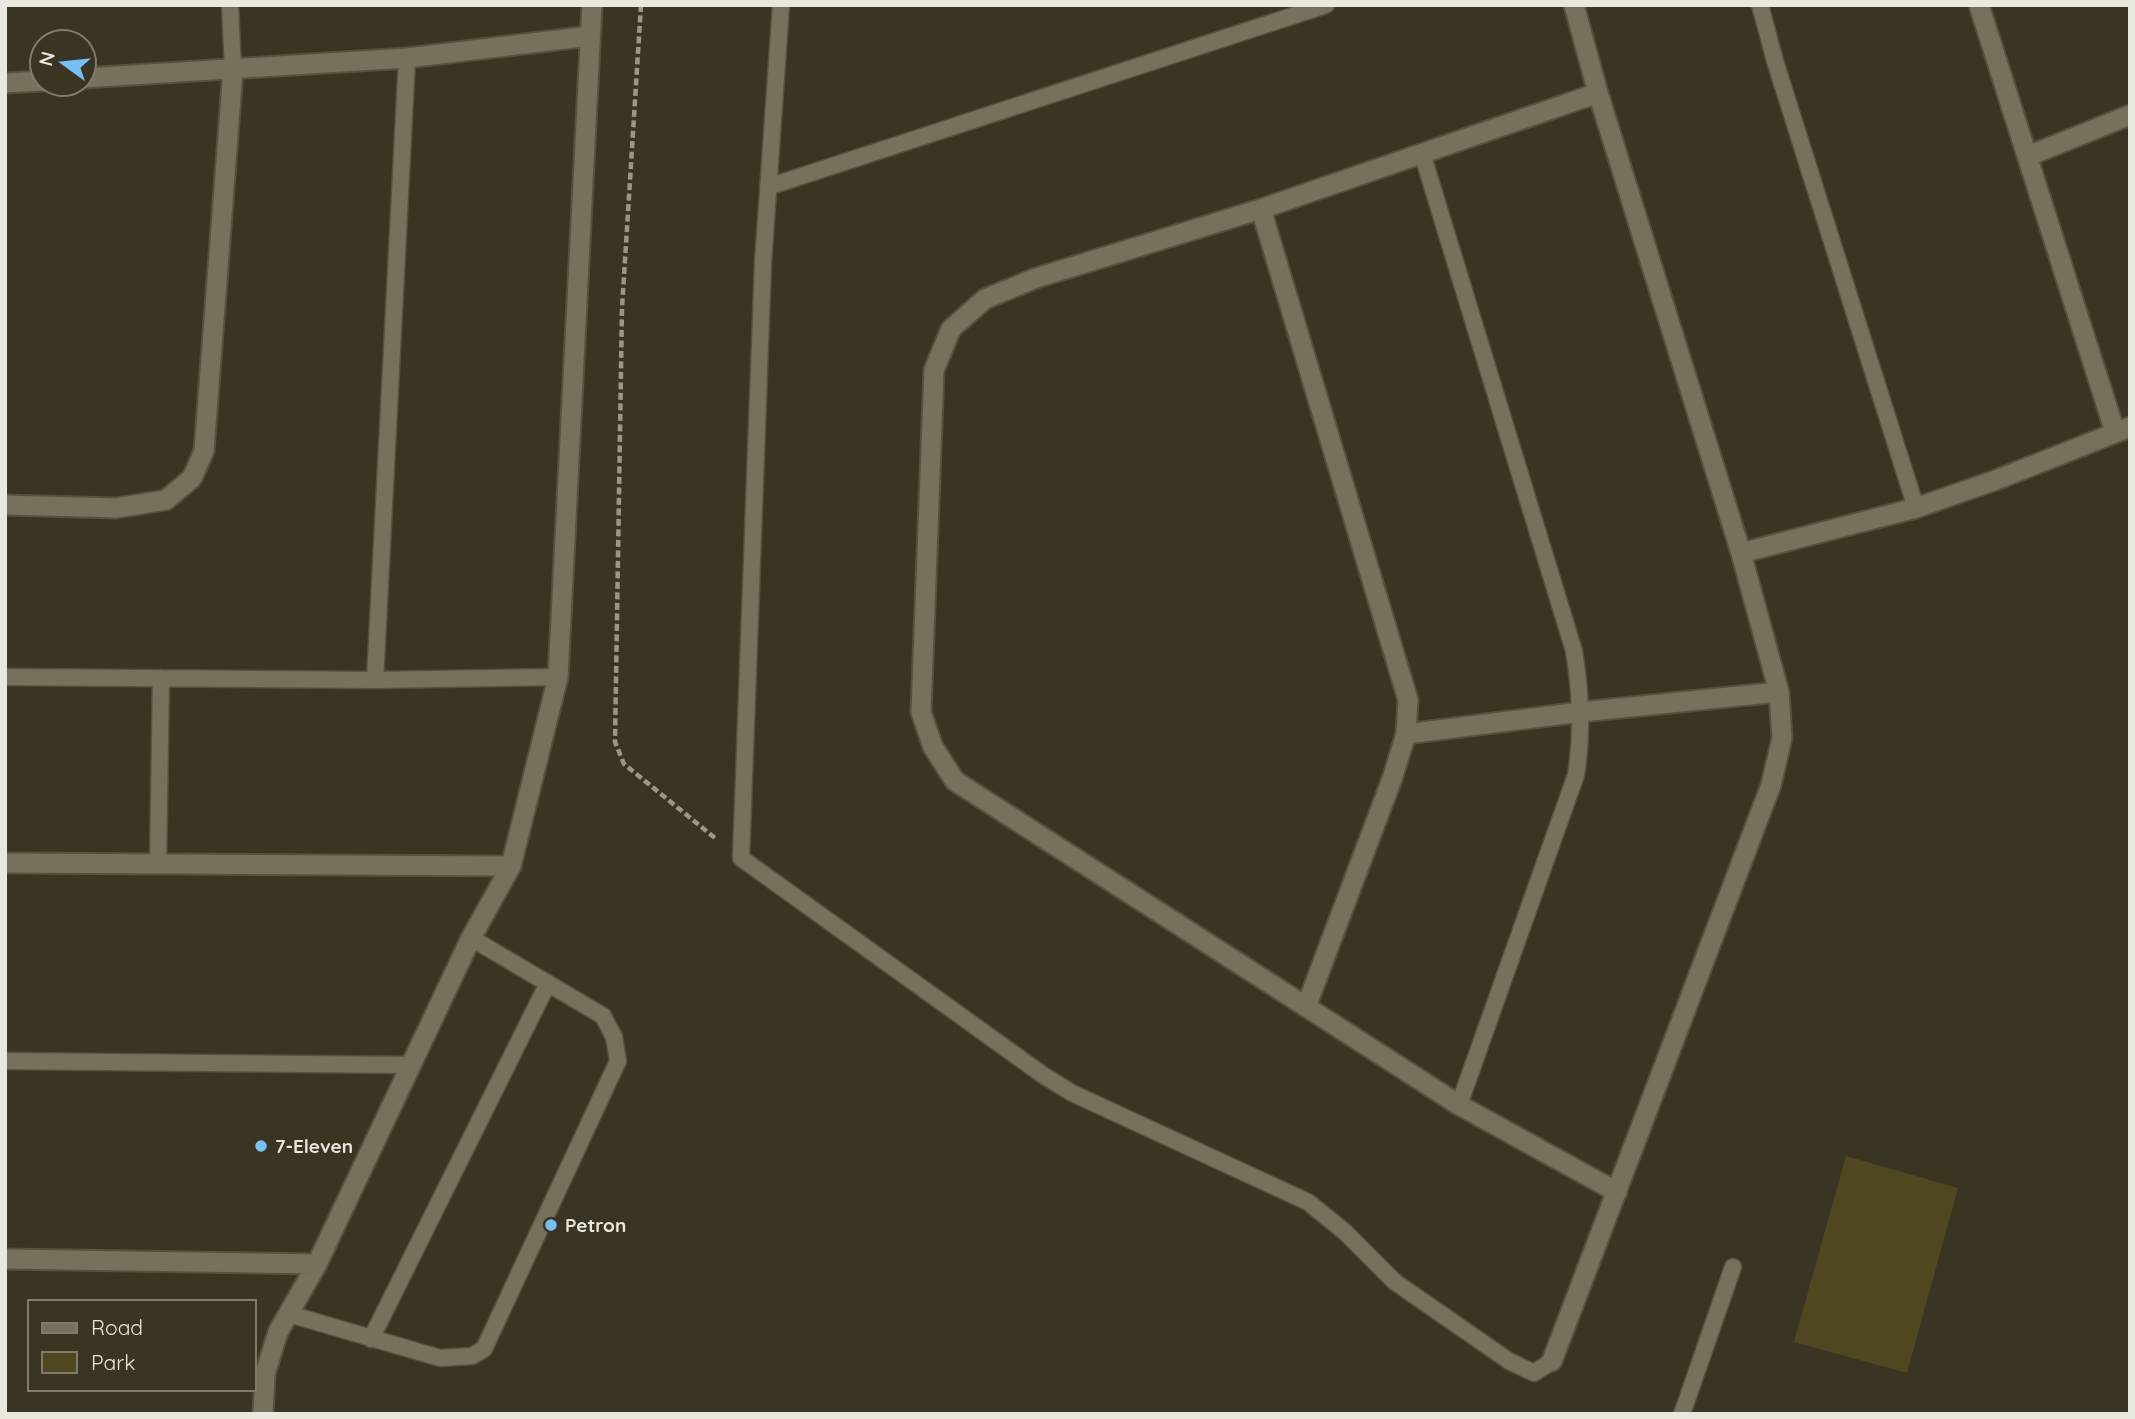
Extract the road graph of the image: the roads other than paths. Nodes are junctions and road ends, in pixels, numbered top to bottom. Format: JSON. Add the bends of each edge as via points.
{"nodes":[{"id":1,"x":230,"y":5,"type":"edge"},
{"id":2,"x":592,"y":5,"type":"edge"},
{"id":3,"x":781,"y":5,"type":"edge"},
{"id":4,"x":1326,"y":5,"type":"edge"},
{"id":5,"x":1574,"y":5,"type":"edge"},
{"id":6,"x":1760,"y":5,"type":"edge"},
{"id":7,"x":1979,"y":5,"type":"edge"},
{"id":8,"x":590,"y":36,"type":"junction"},
{"id":9,"x":407,"y":58,"type":"junction"},
{"id":10,"x":233,"y":70,"type":"junction"},
{"id":11,"x":98,"y":77,"type":"edge"},
{"id":12,"x":28,"y":82,"type":"edge"},
{"id":13,"x":5,"y":83,"type":"edge"},
{"id":14,"x":1598,"y":93,"type":"junction"},
{"id":15,"x":2130,"y":115,"type":"edge"},
{"id":16,"x":1422,"y":153,"type":"junction"},
{"id":17,"x":2028,"y":156,"type":"junction"},
{"id":18,"x":768,"y":187,"type":"junction"},
{"id":19,"x":1261,"y":209,"type":"junction"},
{"id":20,"x":2122,"y":429,"type":"edge"},
{"id":21,"x":5,"y":505,"type":"edge"},
{"id":22,"x":1916,"y":508,"type":"junction"},
{"id":23,"x":1741,"y":553,"type":"junction"},
{"id":24,"x":5,"y":677,"type":"edge"},
{"id":25,"x":558,"y":677,"type":"junction"},
{"id":26,"x":160,"y":678,"type":"junction"},
{"id":27,"x":375,"y":680,"type":"junction"},
{"id":28,"x":1779,"y":692,"type":"junction"},
{"id":29,"x":1581,"y":712,"type":"junction"},
{"id":30,"x":1406,"y":734,"type":"junction"},
{"id":31,"x":5,"y":863,"type":"edge"},
{"id":32,"x":158,"y":864,"type":"junction"},
{"id":33,"x":511,"y":866,"type":"junction"},
{"id":34,"x":471,"y":937,"type":"junction"},
{"id":35,"x":548,"y":983,"type":"junction"},
{"id":36,"x":1306,"y":1007,"type":"junction"},
{"id":37,"x":5,"y":1061,"type":"edge"},
{"id":38,"x":410,"y":1065,"type":"junction"},
{"id":39,"x":1458,"y":1105,"type":"junction"},
{"id":40,"x":1617,"y":1192,"type":"junction"},
{"id":41,"x":5,"y":1259,"type":"edge"},
{"id":42,"x":317,"y":1264,"type":"junction"},
{"id":43,"x":1733,"y":1267,"type":"dead end"},
{"id":44,"x":289,"y":1314,"type":"junction"},
{"id":45,"x":371,"y":1339,"type":"junction"},
{"id":46,"x":1552,"y":1361,"type":"joint"},
{"id":47,"x":263,"y":1414,"type":"edge"},
{"id":48,"x":1682,"y":1414,"type":"edge"}],
"edges":[{"from":1,"to":10,"type":"lane"},
{"from":2,"to":8,"type":"street"},
{"from":3,"to":18,"type":"lane"},
{"from":4,"to":18,"type":"lane"},
{"from":5,"to":14,"type":"street"},
{"from":6,"to":22,"type":"lane"},
{"from":7,"to":17,"type":"street"},
{"from":8,"to":9,"type":"street"},
{"from":8,"to":25,"type":"street"},
{"from":9,"to":10,"type":"street"},
{"from":9,"to":27,"type":"lane"},
{"from":10,"to":11,"type":"street"},
{"from":10,"to":21,"type":"street","via":[[205,452],[192,478],[166,500],[116,508]]},
{"from":12,"to":13,"type":"street"},
{"from":14,"to":16,"type":"street"},
{"from":14,"to":23,"type":"street"},
{"from":15,"to":17,"type":"street"},
{"from":16,"to":19,"type":"street"},
{"from":16,"to":29,"type":"lane","via":[[1574,651]]},
{"from":17,"to":20,"type":"street"},
{"from":18,"to":46,"type":"lane","via":[[741,858],[1042,1075],[1308,1202],[1345,1231],[1395,1282],[1509,1361],[1534,1373]]},
{"from":19,"to":30,"type":"street","via":[[1408,700]]},
{"from":19,"to":36,"type":"street","via":[[1037,278],[985,299],[951,329],[934,370],[921,712],[933,747],[955,781]]},
{"from":20,"to":22,"type":"street"},
{"from":22,"to":23,"type":"street"},
{"from":23,"to":28,"type":"street"},
{"from":24,"to":26,"type":"lane"},
{"from":25,"to":27,"type":"lane"},
{"from":25,"to":33,"type":"street"},
{"from":26,"to":27,"type":"lane"},
{"from":26,"to":32,"type":"lane"},
{"from":28,"to":29,"type":"street"},
{"from":28,"to":40,"type":"street","via":[[1783,738],[1771,785]]},
{"from":29,"to":30,"type":"street"},
{"from":29,"to":39,"type":"lane","via":[[1576,775]]},
{"from":30,"to":36,"type":"street"},
{"from":31,"to":32,"type":"street"},
{"from":32,"to":33,"type":"street"},
{"from":33,"to":34,"type":"street"},
{"from":34,"to":35,"type":"lane"},
{"from":34,"to":38,"type":"street"},
{"from":35,"to":45,"type":"lane"},
{"from":35,"to":45,"type":"lane","via":[[603,1016],[614,1037],[618,1061],[484,1349],[471,1356],[440,1358]]},
{"from":36,"to":39,"type":"street"},
{"from":37,"to":38,"type":"lane"},
{"from":38,"to":42,"type":"street"},
{"from":39,"to":40,"type":"street"},
{"from":40,"to":46,"type":"street"},
{"from":41,"to":42,"type":"street"},
{"from":42,"to":44,"type":"street"},
{"from":43,"to":48,"type":"lane"},
{"from":44,"to":45,"type":"lane"},
{"from":44,"to":47,"type":"street","via":[[278,1332],[265,1374]]}]}
